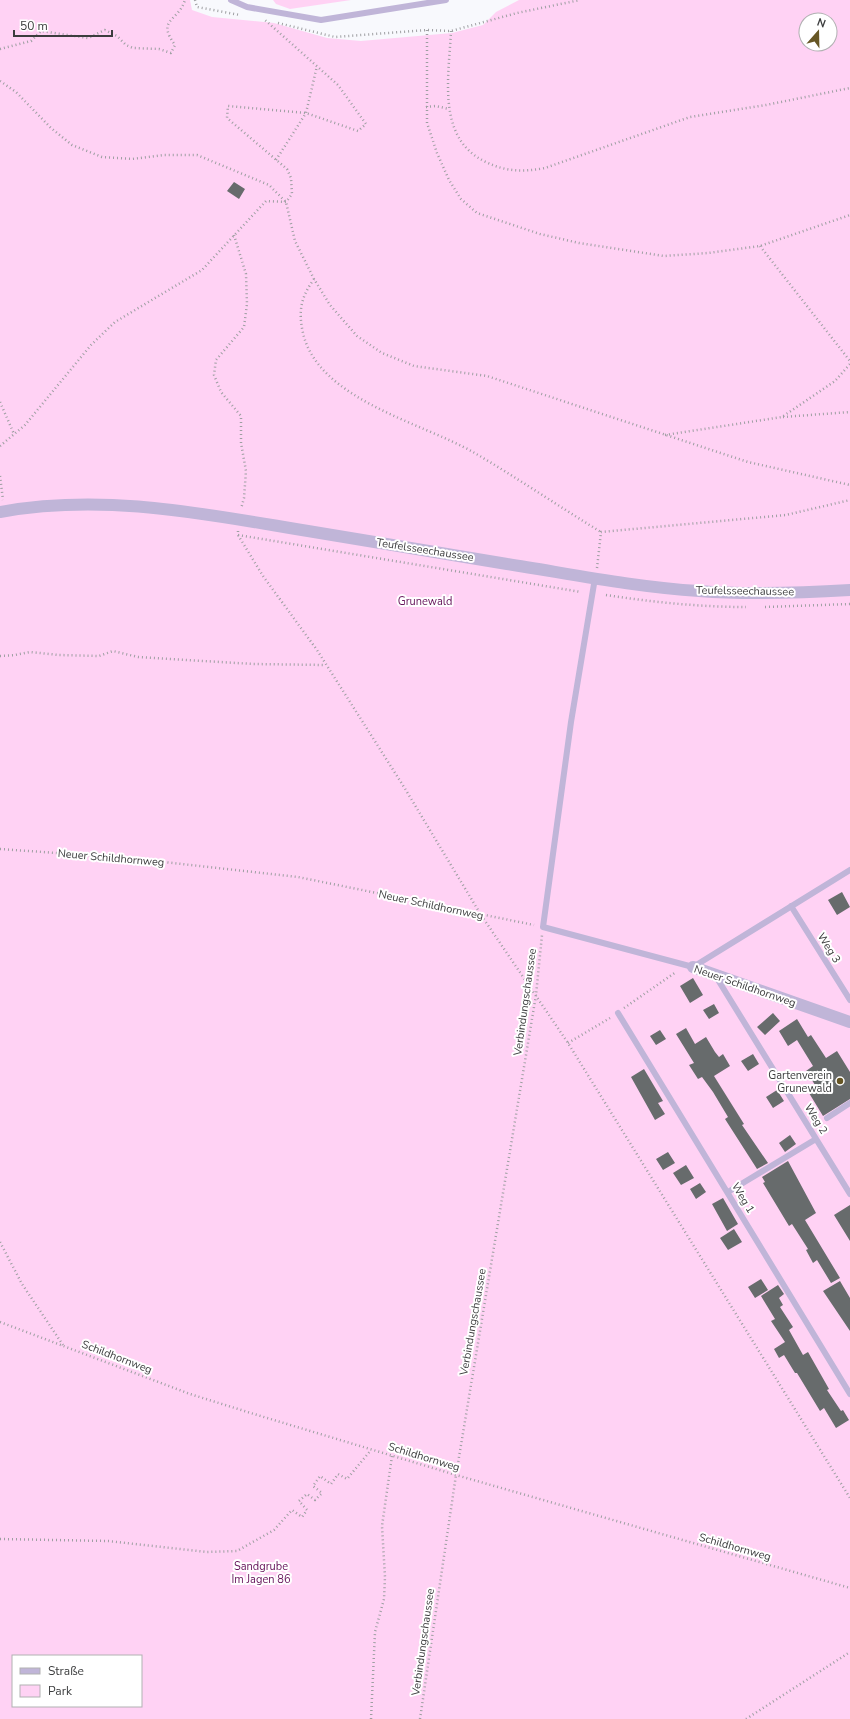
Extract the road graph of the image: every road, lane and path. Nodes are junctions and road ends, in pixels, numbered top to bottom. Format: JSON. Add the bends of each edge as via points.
{"nodes":[{"id":1,"x":186,"y":0,"type":"edge"},
{"id":2,"x":195,"y":0,"type":"edge"},
{"id":3,"x":231,"y":0,"type":"edge"},
{"id":4,"x":446,"y":0,"type":"edge"},
{"id":5,"x":580,"y":0,"type":"edge"},
{"id":6,"x":242,"y":16,"type":"dead end"},
{"id":7,"x":427,"y":30,"type":"junction"},
{"id":8,"x":451,"y":31,"type":"junction"},
{"id":9,"x":0,"y":49,"type":"edge"},
{"id":10,"x":317,"y":66,"type":"junction"},
{"id":11,"x":0,"y":81,"type":"edge"},
{"id":12,"x":850,"y":88,"type":"edge"},
{"id":13,"x":426,"y":107,"type":"junction"},
{"id":14,"x":449,"y":109,"type":"junction"},
{"id":15,"x":306,"y":113,"type":"junction"},
{"id":16,"x":276,"y":160,"type":"junction"},
{"id":17,"x":286,"y":202,"type":"junction"},
{"id":18,"x":850,"y":215,"type":"edge"},
{"id":19,"x":234,"y":235,"type":"junction"},
{"id":20,"x":760,"y":246,"type":"junction"},
{"id":21,"x":314,"y":279,"type":"junction"},
{"id":22,"x":850,"y":363,"type":"edge"},
{"id":23,"x":0,"y":402,"type":"edge"},
{"id":24,"x":850,"y":412,"type":"edge"},
{"id":25,"x":782,"y":417,"type":"junction"},
{"id":26,"x":14,"y":434,"type":"junction"},
{"id":27,"x":664,"y":435,"type":"junction"},
{"id":28,"x":0,"y":446,"type":"edge"},
{"id":29,"x":0,"y":476,"type":"edge"},
{"id":30,"x":850,"y":484,"type":"edge"},
{"id":31,"x":1,"y":485,"type":"dead end"},
{"id":32,"x":850,"y":500,"type":"edge"},
{"id":33,"x":0,"y":512,"type":"edge"},
{"id":34,"x":238,"y":519,"type":"junction"},
{"id":35,"x":601,"y":532,"type":"junction"},
{"id":36,"x":238,"y":535,"type":"junction"},
{"id":37,"x":595,"y":578,"type":"junction"},
{"id":38,"x":850,"y":590,"type":"edge"},
{"id":39,"x":581,"y":592,"type":"dead end"},
{"id":40,"x":0,"y":656,"type":"edge"},
{"id":41,"x":325,"y":665,"type":"junction"},
{"id":42,"x":0,"y":849,"type":"edge"},
{"id":43,"x":850,"y":870,"type":"edge"},
{"id":44,"x":791,"y":906,"type":"junction"},
{"id":45,"x":481,"y":915,"type":"junction"},
{"id":46,"x":543,"y":927,"type":"junction"},
{"id":47,"x":693,"y":967,"type":"junction"},
{"id":48,"x":714,"y":974,"type":"junction"},
{"id":49,"x":536,"y":995,"type":"junction"},
{"id":50,"x":850,"y":1000,"type":"edge"},
{"id":51,"x":618,"y":1013,"type":"junction"},
{"id":52,"x":850,"y":1022,"type":"edge"},
{"id":53,"x":568,"y":1043,"type":"junction"},
{"id":54,"x":850,"y":1103,"type":"edge"},
{"id":55,"x":827,"y":1118,"type":"dead end"},
{"id":56,"x":816,"y":1139,"type":"junction"},
{"id":57,"x":728,"y":1192,"type":"junction"},
{"id":58,"x":850,"y":1194,"type":"edge"},
{"id":59,"x":0,"y":1242,"type":"edge"},
{"id":60,"x":0,"y":1322,"type":"edge"},
{"id":61,"x":63,"y":1346,"type":"junction"},
{"id":62,"x":850,"y":1380,"type":"edge"},
{"id":63,"x":843,"y":1384,"type":"junction"},
{"id":64,"x":850,"y":1394,"type":"edge"},
{"id":65,"x":371,"y":1450,"type":"junction"},
{"id":66,"x":392,"y":1456,"type":"junction"},
{"id":67,"x":456,"y":1475,"type":"junction"},
{"id":68,"x":850,"y":1498,"type":"edge"},
{"id":69,"x":0,"y":1539,"type":"edge"},
{"id":70,"x":850,"y":1588,"type":"edge"},
{"id":71,"x":850,"y":1652,"type":"edge"},
{"id":72,"x":371,"y":1719,"type":"edge"},
{"id":73,"x":420,"y":1719,"type":"edge"},
{"id":74,"x":746,"y":1719,"type":"edge"}],
"edges":[{"from":1,"to":9,"type":"path","via":[[181,11],[168,23],[169,36],[175,45],[171,53],[159,49],[133,48],[105,30],[88,38],[41,31],[30,41]]},
{"from":2,"to":6,"type":"path","via":[[197,7]]},
{"from":3,"to":4,"type":"lane","via":[[247,7],[321,20]]},
{"from":5,"to":8,"type":"path","via":[[517,13]]},
{"from":7,"to":8,"type":"path"},
{"from":7,"to":10,"type":"path","via":[[335,38],[264,20]]},
{"from":7,"to":13,"type":"path"},
{"from":8,"to":14,"type":"path"},
{"from":10,"to":15,"type":"path"},
{"from":10,"to":15,"type":"path","via":[[338,85],[366,124],[358,131]]},
{"from":11,"to":17,"type":"path","via":[[16,92],[51,128],[72,145],[102,157],[132,159],[164,155],[197,155],[269,186]]},
{"from":12,"to":14,"type":"path","via":[[690,117],[545,168],[527,171],[508,170],[470,154],[458,139]]},
{"from":13,"to":14,"type":"path"},
{"from":13,"to":20,"type":"path","via":[[436,153],[461,199],[477,213],[540,234],[579,243],[664,256],[708,254]]},
{"from":15,"to":16,"type":"path"},
{"from":15,"to":16,"type":"path","via":[[228,106],[227,118]]},
{"from":16,"to":17,"type":"path","via":[[291,178],[292,194]]},
{"from":17,"to":19,"type":"path","via":[[266,200]]},
{"from":17,"to":21,"type":"path","via":[[295,241]]},
{"from":18,"to":20,"type":"path"},
{"from":19,"to":26,"type":"path","via":[[202,270],[115,322],[91,346],[26,425]]},
{"from":19,"to":34,"type":"path","via":[[246,274],[247,304],[244,327],[216,360],[214,375],[222,392],[241,416],[241,443],[246,471],[244,498]]},
{"from":20,"to":22,"type":"path"},
{"from":21,"to":27,"type":"path","via":[[330,305],[357,336],[382,353],[414,366],[487,376]]},
{"from":21,"to":35,"type":"path","via":[[304,294],[299,319],[305,344],[322,371],[354,394],[391,414],[472,451]]},
{"from":22,"to":25,"type":"path","via":[[835,381]]},
{"from":23,"to":26,"type":"path"},
{"from":24,"to":25,"type":"path"},
{"from":25,"to":27,"type":"path"},
{"from":26,"to":28,"type":"path"},
{"from":27,"to":30,"type":"path","via":[[748,462]]},
{"from":29,"to":31,"type":"path"},
{"from":32,"to":35,"type":"path","via":[[786,515]]},
{"from":33,"to":34,"type":"street","name":"Teufelsseechaussee","via":[[56,504],[100,503]]},
{"from":34,"to":36,"type":"path"},
{"from":34,"to":37,"type":"street","name":"Teufelsseechaussee"},
{"from":35,"to":37,"type":"path"},
{"from":36,"to":39,"type":"path"},
{"from":36,"to":41,"type":"path","via":[[262,576]]},
{"from":37,"to":38,"type":"street","name":"Teufelsseechaussee","via":[[699,591],[791,593]]},
{"from":37,"to":46,"type":"lane","via":[[571,722]]},
{"from":40,"to":41,"type":"path","via":[[30,652],[99,656],[113,651],[138,657],[252,664]]},
{"from":41,"to":45,"type":"path","via":[[404,787]]},
{"from":42,"to":45,"type":"path","name":"Neuer Schildhornweg","via":[[128,858],[298,877]]},
{"from":43,"to":44,"type":"lane"},
{"from":44,"to":47,"type":"lane"},
{"from":44,"to":50,"type":"lane","name":"Weg 3"},
{"from":45,"to":46,"type":"path","name":"Neuer Schildhornweg"},
{"from":45,"to":49,"type":"path"},
{"from":46,"to":47,"type":"lane","name":"Neuer Schildhornweg"},
{"from":46,"to":49,"type":"path","name":"Verbindungschaussee"},
{"from":47,"to":48,"type":"street","name":"Neuer Schildhornweg"},
{"from":47,"to":51,"type":"path","via":[[680,969]]},
{"from":48,"to":52,"type":"street","name":"Neuer Schildhornweg"},
{"from":48,"to":56,"type":"lane","name":"Weg 2"},
{"from":49,"to":53,"type":"path"},
{"from":49,"to":67,"type":"path","name":"Verbindungschaussee"},
{"from":51,"to":53,"type":"path"},
{"from":51,"to":57,"type":"lane","name":"Weg 1"},
{"from":53,"to":68,"type":"path"},
{"from":54,"to":55,"type":"lane"},
{"from":56,"to":57,"type":"lane"},
{"from":56,"to":58,"type":"lane","name":"Weg 2"},
{"from":57,"to":63,"type":"lane","name":"Weg 1"},
{"from":59,"to":61,"type":"path","via":[[22,1284]]},
{"from":60,"to":61,"type":"path","name":"Schildhornweg"},
{"from":61,"to":65,"type":"path","name":"Schildhornweg","via":[[190,1394]]},
{"from":62,"to":63,"type":"lane"},
{"from":63,"to":64,"type":"lane","name":"Weg 1"},
{"from":65,"to":66,"type":"path","name":"Schildhornweg"},
{"from":65,"to":69,"type":"path","via":[[347,1479],[338,1474],[331,1484],[320,1476],[313,1486],[322,1493],[315,1500],[307,1494],[299,1501],[307,1510],[302,1517],[292,1510],[274,1530],[237,1551],[207,1552],[108,1541]]},
{"from":66,"to":67,"type":"path","name":"Schildhornweg"},
{"from":66,"to":72,"type":"path","via":[[382,1526],[384,1599],[375,1632]]},
{"from":67,"to":70,"type":"path","name":"Schildhornweg"},
{"from":67,"to":73,"type":"path","name":"Verbindungschaussee"},
{"from":71,"to":74,"type":"path"}]}
